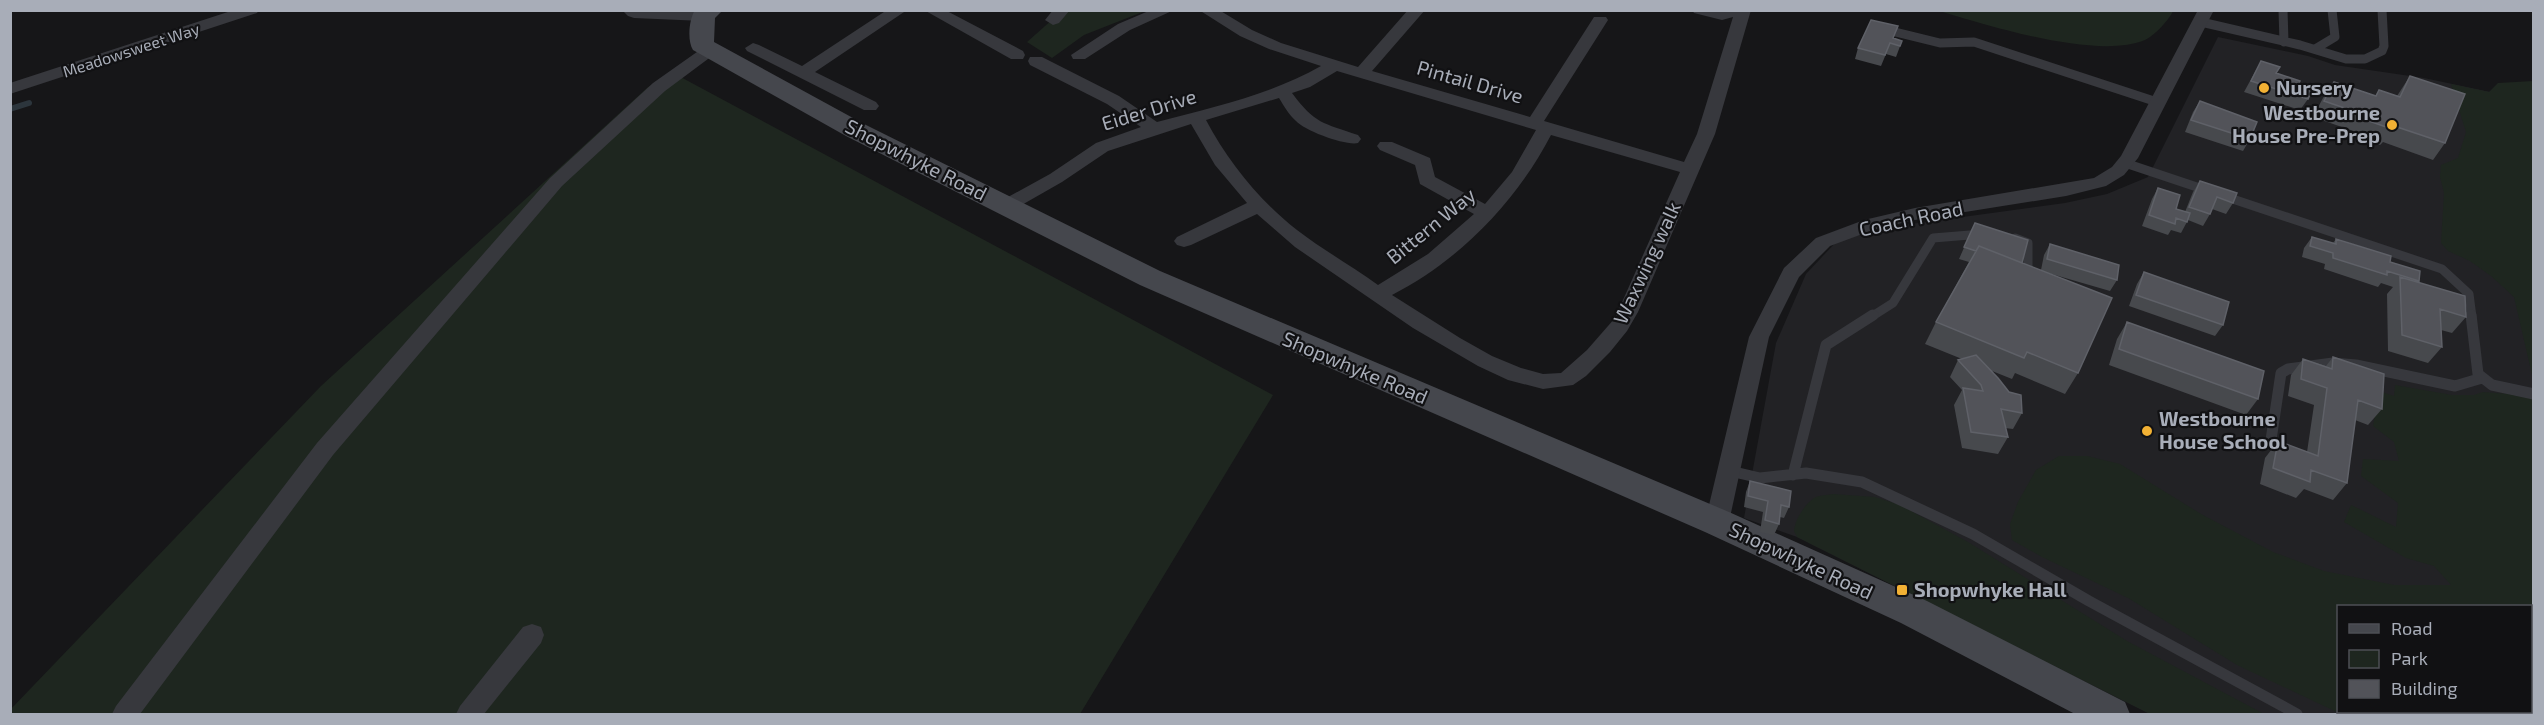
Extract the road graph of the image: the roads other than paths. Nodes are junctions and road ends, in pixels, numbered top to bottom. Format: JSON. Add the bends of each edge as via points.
{"nodes":[{"id":1,"x":251,"y":10,"type":"edge"},
{"id":2,"x":630,"y":10,"type":"edge"},
{"id":3,"x":899,"y":10,"type":"edge"},
{"id":4,"x":932,"y":10,"type":"edge"},
{"id":5,"x":1166,"y":10,"type":"edge"},
{"id":6,"x":1207,"y":10,"type":"edge"},
{"id":7,"x":1417,"y":10,"type":"edge"},
{"id":8,"x":1700,"y":10,"type":"edge"},
{"id":9,"x":1741,"y":10,"type":"edge"},
{"id":10,"x":2283,"y":10,"type":"edge"},
{"id":11,"x":2332,"y":10,"type":"edge"},
{"id":12,"x":2382,"y":10,"type":"edge"},
{"id":13,"x":707,"y":13,"type":"edge"},
{"id":14,"x":2204,"y":16,"type":"edge"},
{"id":15,"x":1600,"y":20,"type":"dead end"},
{"id":16,"x":1887,"y":30,"type":"edge"},
{"id":17,"x":2283,"y":42,"type":"junction"},
{"id":18,"x":753,"y":48,"type":"dead end"},
{"id":19,"x":2315,"y":49,"type":"junction"},
{"id":20,"x":710,"y":50,"type":"junction"},
{"id":21,"x":1017,"y":54,"type":"dead end"},
{"id":22,"x":1078,"y":55,"type":"dead end"},
{"id":23,"x":1036,"y":61,"type":"dead end"},
{"id":24,"x":1335,"y":65,"type":"junction"},
{"id":25,"x":803,"y":73,"type":"junction"},
{"id":26,"x":1361,"y":73,"type":"junction"},
{"id":27,"x":10,"y":89,"type":"edge"},
{"id":28,"x":1282,"y":91,"type":"junction"},
{"id":29,"x":2157,"y":102,"type":"junction"},
{"id":30,"x":870,"y":105,"type":"dead end"},
{"id":31,"x":1197,"y":118,"type":"junction"},
{"id":32,"x":1543,"y":127,"type":"junction"},
{"id":33,"x":1154,"y":128,"type":"junction"},
{"id":34,"x":1352,"y":139,"type":"dead end"},
{"id":35,"x":1386,"y":146,"type":"dead end"},
{"id":36,"x":2125,"y":163,"type":"junction"},
{"id":37,"x":1690,"y":169,"type":"junction"},
{"id":38,"x":1259,"y":205,"type":"junction"},
{"id":39,"x":1006,"y":206,"type":"junction"},
{"id":40,"x":1487,"y":213,"type":"junction"},
{"id":41,"x":1184,"y":241,"type":"dead end"},
{"id":42,"x":2039,"y":280,"type":"edge"},
{"id":43,"x":1377,"y":294,"type":"junction"},
{"id":44,"x":2482,"y":378,"type":"junction"},
{"id":45,"x":2534,"y":394,"type":"edge"},
{"id":46,"x":2271,"y":441,"type":"dead end"},
{"id":47,"x":1730,"y":471,"type":"junction"},
{"id":48,"x":1793,"y":475,"type":"junction"},
{"id":49,"x":1717,"y":522,"type":"junction"},
{"id":50,"x":532,"y":635,"type":"dead end"},
{"id":51,"x":125,"y":714,"type":"edge"},
{"id":52,"x":469,"y":714,"type":"edge"},
{"id":53,"x":2111,"y":714,"type":"edge"},
{"id":54,"x":2296,"y":714,"type":"edge"}],
"edges":[{"from":1,"to":27,"type":"street","name":"Meadowsweet Way"},
{"from":2,"to":13,"type":"street"},
{"from":3,"to":25,"type":"street"},
{"from":4,"to":21,"type":"street"},
{"from":5,"to":22,"type":"street","via":[[1124,27]]},
{"from":6,"to":24,"type":"street","name":"Pintail Drive","via":[[1275,46]]},
{"from":7,"to":26,"type":"street"},
{"from":8,"to":9,"type":"street","via":[[1722,15]]},
{"from":9,"to":37,"type":"street","via":[[1706,134]]},
{"from":10,"to":17,"type":"lane"},
{"from":11,"to":19,"type":"lane","via":[[2335,37]]},
{"from":12,"to":19,"type":"lane","via":[[2382,51],[2356,60]]},
{"from":13,"to":20,"type":"main road","via":[[702,45]]},
{"from":14,"to":17,"type":"lane"},
{"from":14,"to":29,"type":"street","name":"Coach Road"},
{"from":15,"to":32,"type":"street","name":"Bittern Way"},
{"from":16,"to":29,"type":"lane","via":[[1940,43],[1974,42]]},
{"from":17,"to":19,"type":"lane"},
{"from":18,"to":25,"type":"street"},
{"from":20,"to":39,"type":"main road","name":"Shopwhyke Road","via":[[855,130]]},
{"from":20,"to":51,"type":"street","via":[[659,87],[556,182],[325,449]]},
{"from":23,"to":33,"type":"street","via":[[1113,100]]},
{"from":24,"to":26,"type":"street","name":"Pintail Drive"},
{"from":24,"to":28,"type":"street","name":"Eider Drive"},
{"from":25,"to":30,"type":"street"},
{"from":26,"to":32,"type":"street","name":"Pintail Drive"},
{"from":28,"to":31,"type":"street","name":"Eider Drive"},
{"from":28,"to":34,"type":"street","via":[[1310,124]]},
{"from":29,"to":36,"type":"street","name":"Coach Road"},
{"from":31,"to":33,"type":"street","name":"Eider Drive"},
{"from":31,"to":38,"type":"street","via":[[1206,138]]},
{"from":32,"to":37,"type":"street","name":"Pintail Drive"},
{"from":32,"to":40,"type":"street","name":"Bittern Way","via":[[1544,132],[1518,176]]},
{"from":33,"to":39,"type":"street","name":"Eider Drive","via":[[1095,151]]},
{"from":35,"to":40,"type":"street","via":[[1424,162],[1426,180]]},
{"from":36,"to":44,"type":"lane","via":[[2442,269],[2469,294],[2477,369]]},
{"from":36,"to":47,"type":"street","name":"Coach Road","via":[[2100,182],[1915,214],[1871,224],[1823,242],[1791,273],[1759,337]]},
{"from":37,"to":43,"type":"street","name":"Waxwing walk","via":[[1620,326],[1566,380],[1527,378],[1468,352]]},
{"from":38,"to":41,"type":"street"},
{"from":38,"to":43,"type":"street","via":[[1300,243]]},
{"from":39,"to":49,"type":"main road","name":"Shopwhyke Road","via":[[1240,318]]},
{"from":40,"to":43,"type":"street","name":"Bittern Way","via":[[1426,265]]},
{"from":42,"to":48,"type":"lane","via":[[2028,275],[2028,243],[2002,234],[1933,238],[1893,303],[1826,345]]},
{"from":44,"to":45,"type":"lane","via":[[2492,385]]},
{"from":44,"to":46,"type":"lane","via":[[2455,386],[2356,365],[2333,363],[2288,369],[2281,373]]},
{"from":47,"to":48,"type":"lane","via":[[1760,478]]},
{"from":47,"to":49,"type":"street","name":"Coach Road"},
{"from":48,"to":54,"type":"lane","via":[[1862,482],[1933,514]]},
{"from":49,"to":53,"type":"main road","name":"Shopwhyke Road","via":[[1914,612]]},
{"from":50,"to":52,"type":"street"}]}
